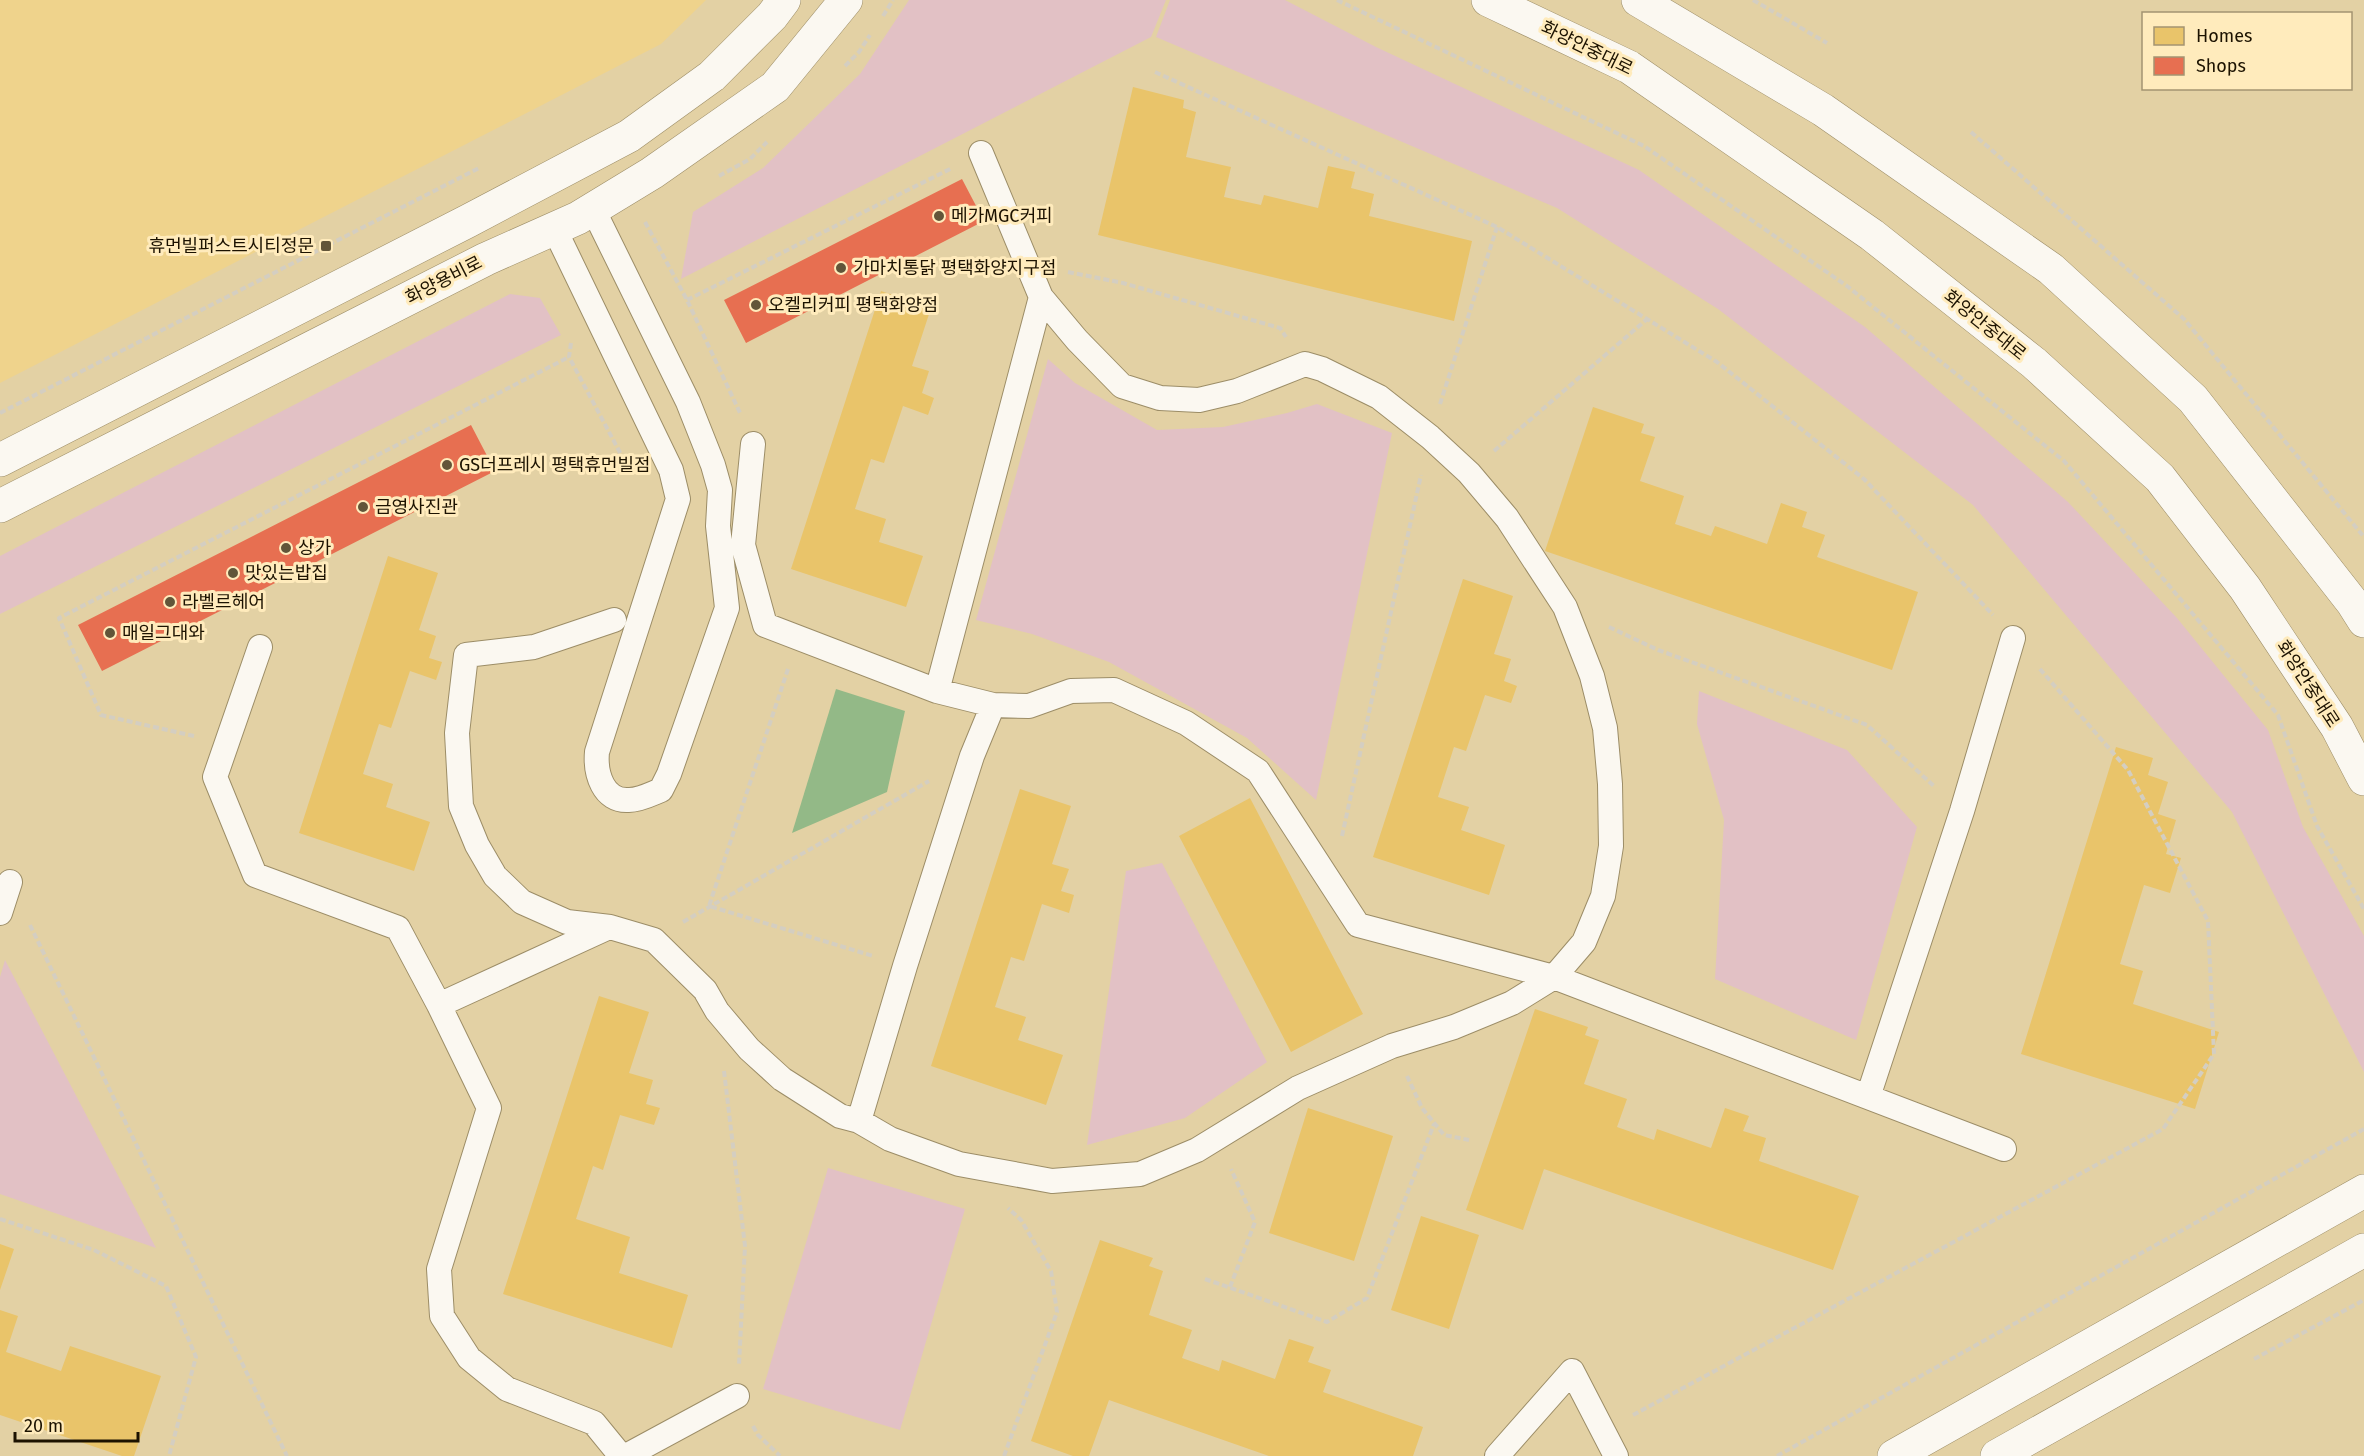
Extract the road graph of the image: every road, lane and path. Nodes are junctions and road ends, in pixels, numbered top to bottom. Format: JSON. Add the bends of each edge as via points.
{"nodes":[{"id":1,"x":784,"y":0,"type":"edge"},
{"id":2,"x":846,"y":0,"type":"edge"},
{"id":3,"x":1337,"y":0,"type":"edge"},
{"id":4,"x":1488,"y":0,"type":"edge"},
{"id":5,"x":1638,"y":0,"type":"edge"},
{"id":6,"x":1753,"y":0,"type":"edge"},
{"id":7,"x":1827,"y":43,"type":"dead end"},
{"id":8,"x":1155,"y":72,"type":"dead end"},
{"id":9,"x":1971,"y":132,"type":"dead end"},
{"id":10,"x":981,"y":153,"type":"joint"},
{"id":11,"x":479,"y":168,"type":"dead end"},
{"id":12,"x":593,"y":209,"type":"junction"},
{"id":13,"x":645,"y":222,"type":"dead end"},
{"id":14,"x":1497,"y":228,"type":"junction"},
{"id":15,"x":555,"y":230,"type":"junction"},
{"id":16,"x":1041,"y":297,"type":"junction"},
{"id":17,"x":687,"y":300,"type":"junction"},
{"id":18,"x":1646,"y":320,"type":"junction"},
{"id":19,"x":569,"y":357,"type":"dead end"},
{"id":20,"x":1305,"y":364,"type":"junction"},
{"id":21,"x":0,"y":413,"type":"edge"},
{"id":22,"x":1430,"y":437,"type":"junction"},
{"id":23,"x":753,"y":444,"type":"joint"},
{"id":24,"x":0,"y":460,"type":"edge"},
{"id":25,"x":1469,"y":473,"type":"junction"},
{"id":26,"x":0,"y":506,"type":"edge"},
{"id":27,"x":718,"y":526,"type":"junction"},
{"id":28,"x":744,"y":532,"type":"junction"},
{"id":29,"x":2364,"y":537,"type":"edge"},
{"id":30,"x":1565,"y":607,"type":"junction"},
{"id":31,"x":614,"y":620,"type":"dead end"},
{"id":32,"x":2364,"y":621,"type":"edge"},
{"id":33,"x":799,"y":637,"type":"junction"},
{"id":34,"x":2013,"y":638,"type":"junction"},
{"id":35,"x":260,"y":647,"type":"dead end"},
{"id":36,"x":937,"y":691,"type":"junction"},
{"id":37,"x":993,"y":705,"type":"junction"},
{"id":38,"x":227,"y":744,"type":"junction"},
{"id":39,"x":972,"y":756,"type":"junction"},
{"id":40,"x":2364,"y":779,"type":"edge"},
{"id":41,"x":1962,"y":811,"type":"junction"},
{"id":42,"x":10,"y":882,"type":"joint"},
{"id":43,"x":1331,"y":884,"type":"junction"},
{"id":44,"x":709,"y":906,"type":"junction"},
{"id":45,"x":2364,"y":909,"type":"edge"},
{"id":46,"x":0,"y":913,"type":"edge"},
{"id":47,"x":610,"y":927,"type":"junction"},
{"id":48,"x":654,"y":940,"type":"junction"},
{"id":49,"x":905,"y":966,"type":"junction"},
{"id":50,"x":1554,"y":977,"type":"junction"},
{"id":51,"x":440,"y":1005,"type":"junction"},
{"id":52,"x":1392,"y":1046,"type":"junction"},
{"id":53,"x":724,"y":1070,"type":"dead end"},
{"id":54,"x":1868,"y":1097,"type":"junction"},
{"id":55,"x":859,"y":1121,"type":"junction"},
{"id":56,"x":1434,"y":1124,"type":"junction"},
{"id":57,"x":2364,"y":1129,"type":"edge"},
{"id":58,"x":1216,"y":1138,"type":"junction"},
{"id":59,"x":1469,"y":1140,"type":"dead end"},
{"id":60,"x":2004,"y":1149,"type":"dead end"},
{"id":61,"x":2364,"y":1191,"type":"edge"},
{"id":62,"x":1004,"y":1204,"type":"dead end"},
{"id":63,"x":0,"y":1219,"type":"edge"},
{"id":64,"x":2364,"y":1250,"type":"edge"},
{"id":65,"x":1205,"y":1279,"type":"dead end"},
{"id":66,"x":1230,"y":1287,"type":"junction"},
{"id":67,"x":737,"y":1396,"type":"junction"},
{"id":68,"x":1603,"y":1431,"type":"junction"},
{"id":69,"x":169,"y":1456,"type":"edge"},
{"id":70,"x":287,"y":1456,"type":"edge"},
{"id":71,"x":621,"y":1456,"type":"edge"},
{"id":72,"x":626,"y":1456,"type":"edge"},
{"id":73,"x":780,"y":1456,"type":"edge"},
{"id":74,"x":1004,"y":1456,"type":"edge"},
{"id":75,"x":1497,"y":1456,"type":"edge"},
{"id":76,"x":1616,"y":1456,"type":"edge"},
{"id":77,"x":1778,"y":1456,"type":"edge"},
{"id":78,"x":1894,"y":1456,"type":"edge"},
{"id":79,"x":1997,"y":1456,"type":"edge"}],
"edges":[{"from":1,"to":24,"type":"street","via":[[712,76],[629,136]]},
{"from":2,"to":12,"type":"street","name":"화양용비로","via":[[775,87]]},
{"from":3,"to":45,"type":"path","via":[[1644,146],[1847,286],[2064,461],[2278,714],[2318,826]]},
{"from":4,"to":40,"type":"street","name":"화양안중대로","via":[[1629,67],[1872,235],[2034,363],[2160,478],[2245,588],[2337,727]]},
{"from":5,"to":32,"type":"street","via":[[1823,110],[2051,269],[2193,399]]},
{"from":6,"to":7,"type":"path"},
{"from":8,"to":14,"type":"path"},
{"from":9,"to":29,"type":"path","via":[[2184,319]]},
{"from":10,"to":16,"type":"lane"},
{"from":10,"to":17,"type":"path"},
{"from":11,"to":21,"type":"path"},
{"from":12,"to":15,"type":"street","name":"화양용비로"},
{"from":12,"to":27,"type":"lane","via":[[688,402],[713,465],[720,490]]},
{"from":13,"to":17,"type":"path"},
{"from":14,"to":18,"type":"path"},
{"from":14,"to":22,"type":"path"},
{"from":15,"to":26,"type":"street","name":"화양용비로","via":[[486,258]]},
{"from":15,"to":27,"type":"lane","via":[[671,470],[678,499],[597,752],[601,783],[614,797],[628,801],[661,790],[669,774],[727,608]]},
{"from":16,"to":20,"type":"path","via":[[1061,271],[1123,283],[1280,328]]},
{"from":16,"to":20,"type":"lane","via":[[1122,386],[1160,398],[1199,400],[1237,391]]},
{"from":16,"to":36,"type":"lane"},
{"from":17,"to":23,"type":"path"},
{"from":18,"to":25,"type":"path"},
{"from":18,"to":34,"type":"path","via":[[1717,362],[1864,479]]},
{"from":19,"to":38,"type":"path","via":[[59,618],[101,715]]},
{"from":20,"to":22,"type":"lane","via":[[1379,397]]},
{"from":22,"to":25,"type":"lane"},
{"from":22,"to":43,"type":"path"},
{"from":23,"to":28,"type":"lane"},
{"from":25,"to":30,"type":"lane","via":[[1507,518]]},
{"from":27,"to":28,"type":"lane"},
{"from":28,"to":33,"type":"lane","via":[[743,545],[765,625]]},
{"from":30,"to":41,"type":"path","via":[[1658,650],[1867,725]]},
{"from":30,"to":50,"type":"lane","via":[[1592,676],[1605,728],[1611,846],[1603,896],[1584,942]]},
{"from":31,"to":47,"type":"lane","via":[[534,647],[466,655],[457,734],[461,806],[495,876],[522,902],[567,922]]},
{"from":33,"to":36,"type":"lane"},
{"from":33,"to":44,"type":"path"},
{"from":34,"to":41,"type":"lane"},
{"from":34,"to":68,"type":"path","via":[[2128,770],[2208,921],[2214,1054],[2163,1129]]},
{"from":35,"to":38,"type":"lane"},
{"from":36,"to":37,"type":"lane"},
{"from":37,"to":39,"type":"lane"},
{"from":37,"to":43,"type":"lane","via":[[1029,706],[1071,691],[1114,690],[1186,723],[1258,771]]},
{"from":38,"to":51,"type":"lane","via":[[215,777],[255,875],[398,928]]},
{"from":39,"to":44,"type":"path"},
{"from":39,"to":49,"type":"lane"},
{"from":41,"to":54,"type":"lane"},
{"from":42,"to":46,"type":"lane"},
{"from":42,"to":70,"type":"path"},
{"from":43,"to":50,"type":"lane","via":[[1358,926]]},
{"from":44,"to":48,"type":"path"},
{"from":44,"to":49,"type":"path"},
{"from":47,"to":48,"type":"lane"},
{"from":47,"to":51,"type":"lane"},
{"from":48,"to":55,"type":"lane","via":[[705,990],[749,1049],[782,1079],[840,1116]]},
{"from":49,"to":55,"type":"lane"},
{"from":50,"to":52,"type":"lane","via":[[1512,1003],[1454,1027]]},
{"from":50,"to":54,"type":"lane"},
{"from":51,"to":71,"type":"lane","via":[[489,1108],[439,1269],[442,1316],[469,1358],[507,1389],[594,1423]]},
{"from":52,"to":56,"type":"path"},
{"from":52,"to":58,"type":"lane","via":[[1298,1088]]},
{"from":53,"to":67,"type":"path","via":[[745,1246]]},
{"from":54,"to":60,"type":"lane"},
{"from":55,"to":58,"type":"lane","via":[[890,1138],[959,1164],[1052,1180],[1140,1174]]},
{"from":56,"to":59,"type":"path","via":[[1444,1135]]},
{"from":56,"to":66,"type":"path","via":[[1367,1298],[1327,1322]]},
{"from":57,"to":77,"type":"path"},
{"from":58,"to":66,"type":"path","via":[[1255,1222]]},
{"from":61,"to":78,"type":"street"},
{"from":62,"to":74,"type":"path","via":[[1021,1220],[1051,1271],[1057,1312]]},
{"from":63,"to":69,"type":"path","via":[[94,1250],[166,1287],[196,1357]]},
{"from":64,"to":79,"type":"street"},
{"from":65,"to":66,"type":"path"},
{"from":67,"to":72,"type":"lane"},
{"from":67,"to":73,"type":"path","via":[[758,1435]]},
{"from":68,"to":75,"type":"lane","via":[[1572,1371]]},
{"from":68,"to":76,"type":"lane"}]}
